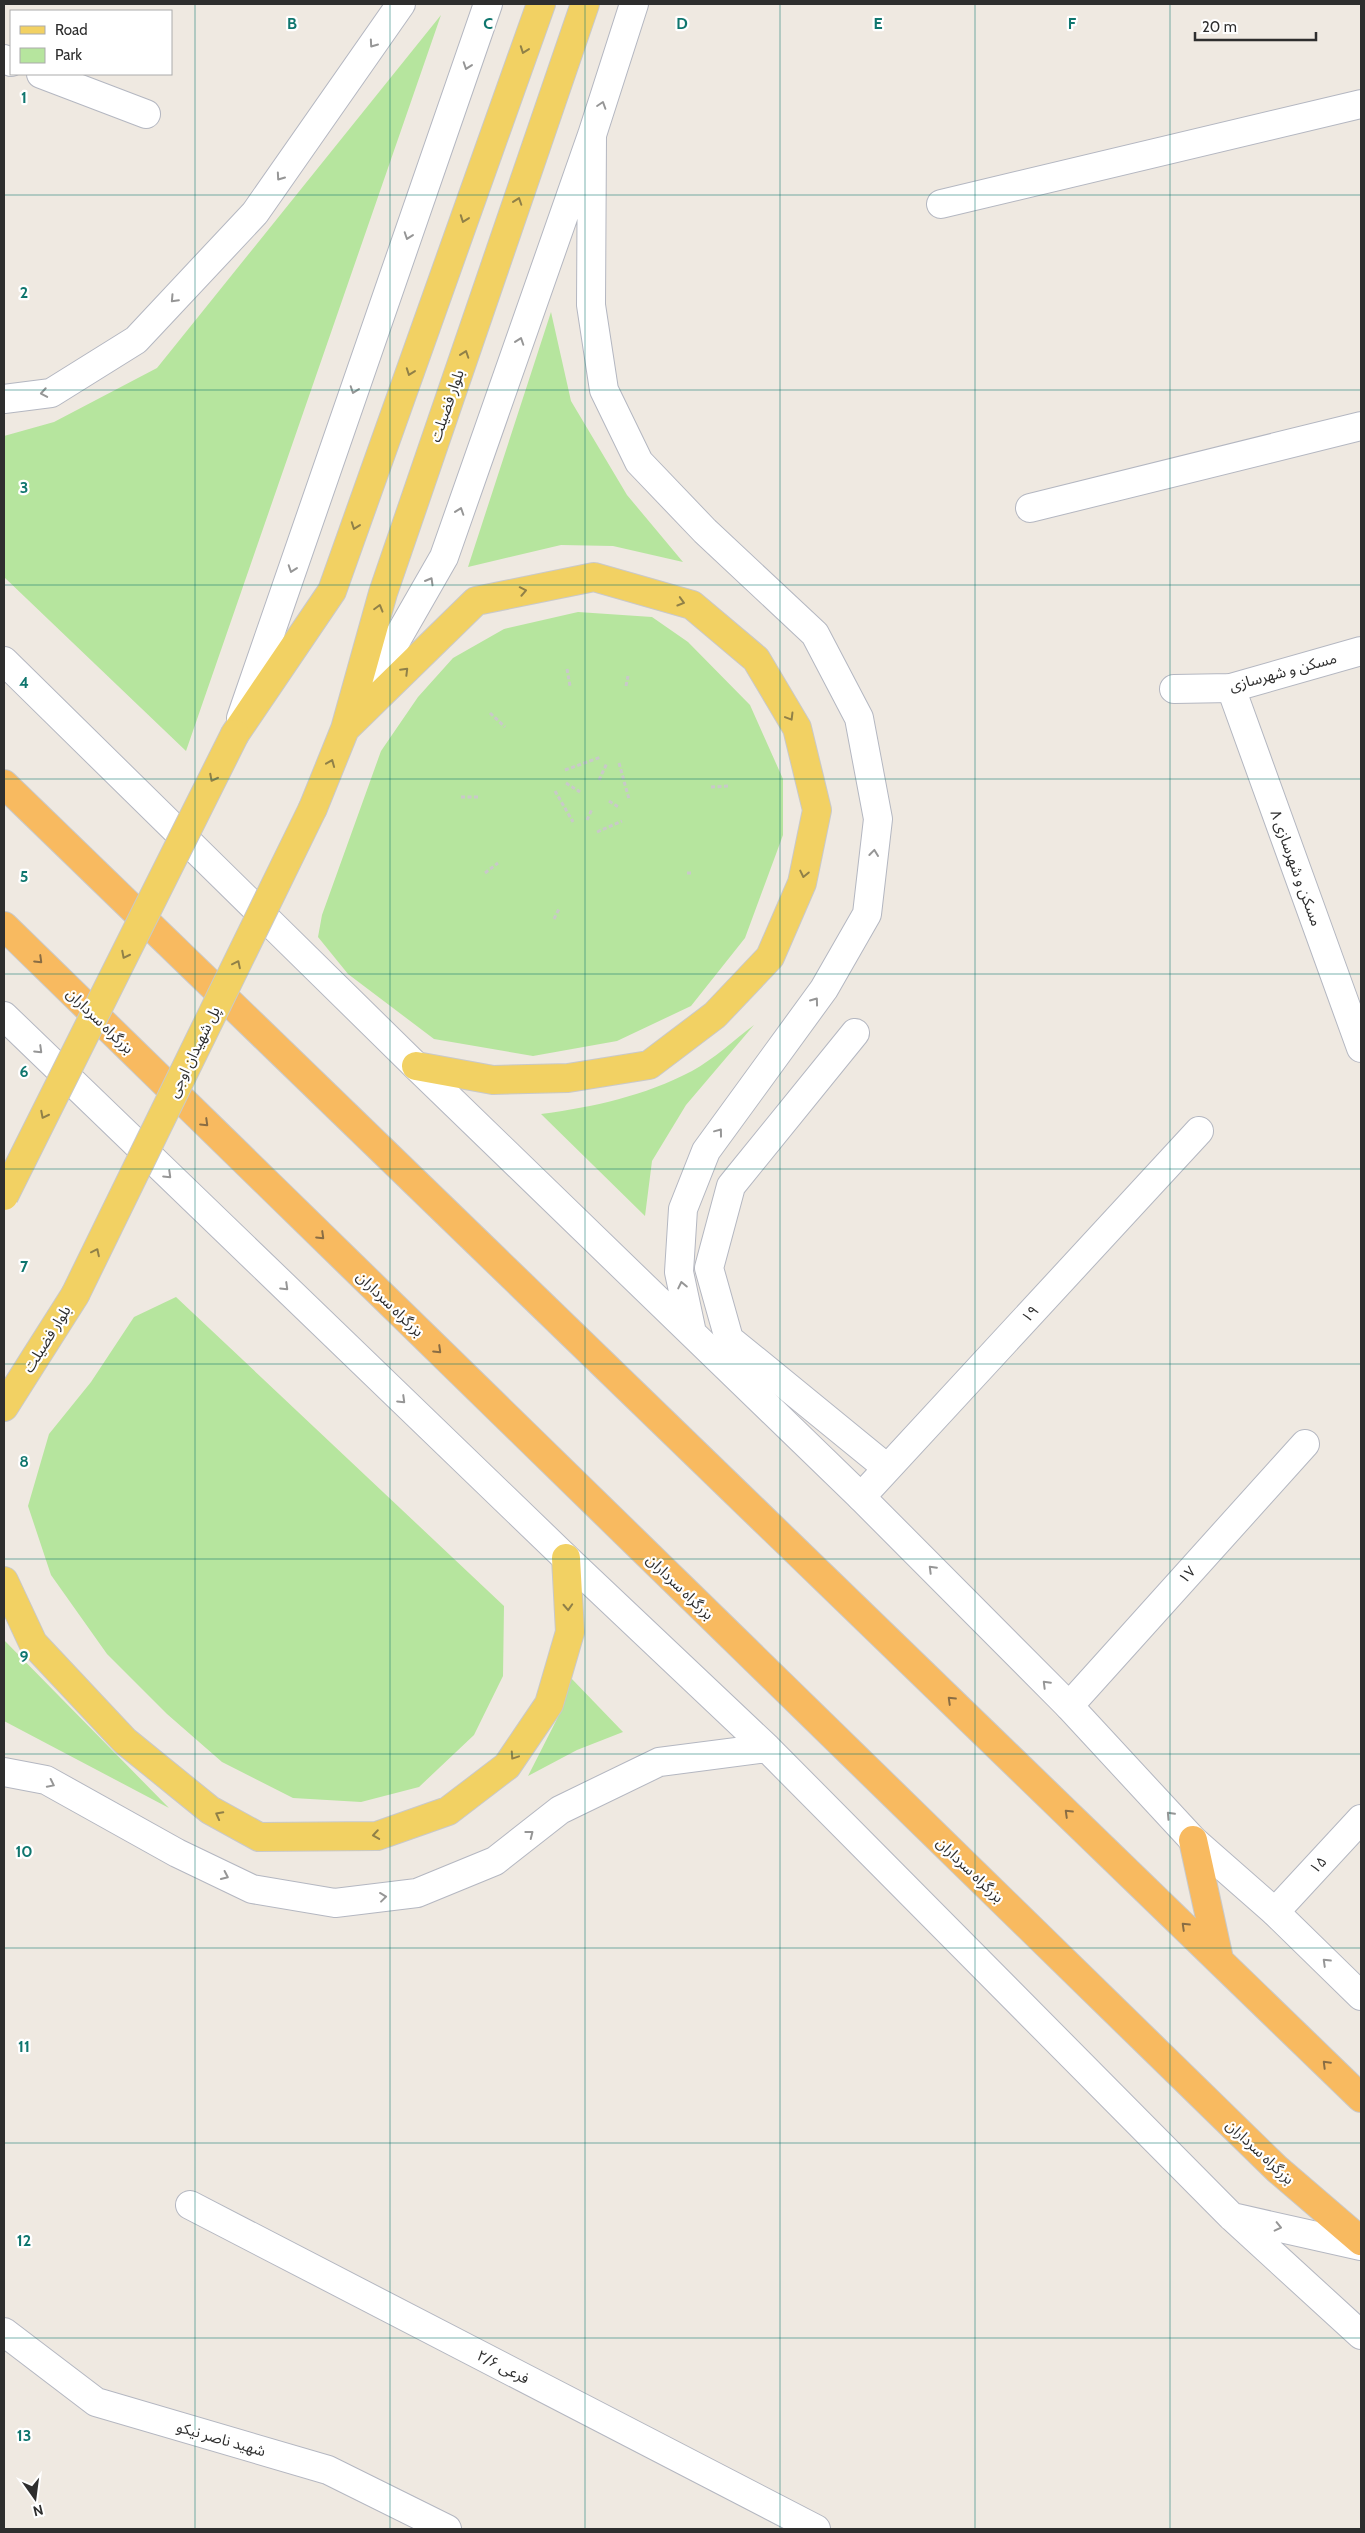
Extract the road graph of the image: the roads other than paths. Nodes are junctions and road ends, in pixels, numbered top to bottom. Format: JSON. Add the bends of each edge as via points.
{"nodes":[{"id":1,"x":401,"y":4,"type":"edge"},
{"id":2,"x":488,"y":4,"type":"edge"},
{"id":3,"x":541,"y":4,"type":"edge"},
{"id":4,"x":585,"y":4,"type":"edge"},
{"id":5,"x":634,"y":4,"type":"edge"},
{"id":6,"x":44,"y":75,"type":"edge"},
{"id":7,"x":1361,"y":104,"type":"edge"},
{"id":8,"x":146,"y":114,"type":"dead end"},
{"id":9,"x":592,"y":135,"type":"junction"},
{"id":10,"x":941,"y":204,"type":"dead end"},
{"id":11,"x":4,"y":399,"type":"edge"},
{"id":12,"x":1361,"y":426,"type":"edge"},
{"id":13,"x":1030,"y":508,"type":"dead end"},
{"id":14,"x":1361,"y":651,"type":"edge"},
{"id":15,"x":4,"y":661,"type":"edge"},
{"id":16,"x":1174,"y":688,"type":"dead end"},
{"id":17,"x":1231,"y":688,"type":"junction"},
{"id":18,"x":345,"y":729,"type":"junction"},
{"id":19,"x":235,"y":734,"type":"junction"},
{"id":20,"x":4,"y":784,"type":"edge"},
{"id":21,"x":313,"y":808,"type":"joint"},
{"id":22,"x":4,"y":926,"type":"edge"},
{"id":23,"x":4,"y":1016,"type":"edge"},
{"id":24,"x":855,"y":1033,"type":"dead end"},
{"id":25,"x":1361,"y":1048,"type":"edge"},
{"id":26,"x":416,"y":1066,"type":"junction"},
{"id":27,"x":1199,"y":1131,"type":"dead end"},
{"id":28,"x":4,"y":1196,"type":"edge"},
{"id":29,"x":75,"y":1295,"type":"joint"},
{"id":30,"x":692,"y":1333,"type":"junction"},
{"id":31,"x":4,"y":1407,"type":"edge"},
{"id":32,"x":1305,"y":1444,"type":"dead end"},
{"id":33,"x":887,"y":1468,"type":"junction"},
{"id":34,"x":860,"y":1497,"type":"junction"},
{"id":35,"x":566,"y":1558,"type":"junction"},
{"id":36,"x":4,"y":1581,"type":"edge"},
{"id":37,"x":1069,"y":1706,"type":"junction"},
{"id":38,"x":767,"y":1748,"type":"junction"},
{"id":39,"x":4,"y":1772,"type":"edge"},
{"id":40,"x":1361,"y":1819,"type":"edge"},
{"id":41,"x":1193,"y":1840,"type":"junction"},
{"id":42,"x":1275,"y":1912,"type":"junction"},
{"id":43,"x":1219,"y":1959,"type":"junction"},
{"id":44,"x":1361,"y":1996,"type":"edge"},
{"id":45,"x":1361,"y":2098,"type":"edge"},
{"id":46,"x":190,"y":2206,"type":"dead end"},
{"id":47,"x":1231,"y":2216,"type":"junction"},
{"id":48,"x":1361,"y":2242,"type":"edge"},
{"id":49,"x":1361,"y":2246,"type":"edge"},
{"id":50,"x":4,"y":2332,"type":"edge"},
{"id":51,"x":1361,"y":2334,"type":"edge"},
{"id":52,"x":447,"y":2529,"type":"edge"},
{"id":53,"x":816,"y":2529,"type":"edge"}],
"edges":[{"from":1,"to":11,"type":"main road","one_way":true,"via":[[255,213],[136,340],[50,393]]},
{"from":2,"to":19,"type":"main road","one_way":true},
{"from":3,"to":19,"type":"main road","one_way":true,"via":[[332,591]]},
{"from":18,"to":4,"type":"main road","name":"بلوار فضیلت","one_way":true,"via":[[383,593]]},
{"from":9,"to":5,"type":"main road","one_way":true},
{"from":6,"to":8,"type":"main road"},
{"from":7,"to":10,"type":"main road"},
{"from":18,"to":9,"type":"main road","one_way":true,"via":[[444,557]]},
{"from":30,"to":9,"type":"main road","one_way":true,"via":[[679,1272],[683,1209],[706,1151],[824,989],[867,914],[878,819],[859,718],[815,634],[705,531],[640,462],[604,390],[591,306]]},
{"from":12,"to":13,"type":"main road"},
{"from":14,"to":17,"type":"main road","name":"مسکن و شهرسازی"},
{"from":15,"to":26,"type":"main road"},
{"from":16,"to":17,"type":"main road","name":"مسکن و شهرسازی"},
{"from":17,"to":25,"type":"main road","name":"مسکن و شهرسازی ۸"},
{"from":21,"to":18,"type":"main road","name":"بلوار فضیلت","one_way":true},
{"from":18,"to":26,"type":"main road","one_way":true,"via":[[476,601],[594,577],[692,605],[756,659],[797,728],[817,810],[802,883],[770,958],[715,1015],[649,1065],[568,1078],[493,1080]]},
{"from":19,"to":28,"type":"main road","one_way":true,"bridge":true},
{"from":43,"to":20,"type":"highway","one_way":true},
{"from":29,"to":21,"type":"main road","name":"پل شهیدان اوجی","one_way":true,"bridge":true},
{"from":22,"to":48,"type":"highway","name":"بزرگراه سرداران","one_way":true,"via":[[1277,2169]]},
{"from":23,"to":35,"type":"main road","one_way":true},
{"from":24,"to":33,"type":"main road","via":[[732,1186],[709,1268],[729,1339]]},
{"from":26,"to":30,"type":"main road"},
{"from":27,"to":33,"type":"main road","name":"۱۹"},
{"from":29,"to":31,"type":"main road","name":"بلوار فضیلت"},
{"from":30,"to":34,"type":"main road"},
{"from":32,"to":37,"type":"main road","name":"۱۷"},
{"from":33,"to":34,"type":"main road","name":"۱۹"},
{"from":37,"to":34,"type":"main road","one_way":true},
{"from":35,"to":36,"type":"main road","one_way":true,"via":[[570,1632],[549,1704],[507,1766],[448,1811],[378,1836],[259,1837],[210,1810],[124,1741],[33,1642]]},
{"from":35,"to":38,"type":"main road"},
{"from":41,"to":37,"type":"main road","one_way":true},
{"from":39,"to":38,"type":"main road","one_way":true,"via":[[46,1780],[177,1853],[252,1889],[335,1903],[417,1893],[495,1862],[560,1810],[659,1762]]},
{"from":38,"to":47,"type":"main road"},
{"from":40,"to":42,"type":"main road","name":"۱۵"},
{"from":41,"to":42,"type":"main road"},
{"from":41,"to":43,"type":"highway"},
{"from":44,"to":42,"type":"main road","one_way":true},
{"from":45,"to":43,"type":"highway","one_way":true},
{"from":46,"to":53,"type":"main road","name":"فرعی ۲/۶"},
{"from":47,"to":49,"type":"main road","one_way":true},
{"from":47,"to":51,"type":"main road"},
{"from":50,"to":52,"type":"main road","name":"شهید ناصر نیکو","via":[[96,2402],[328,2470]]}]}
